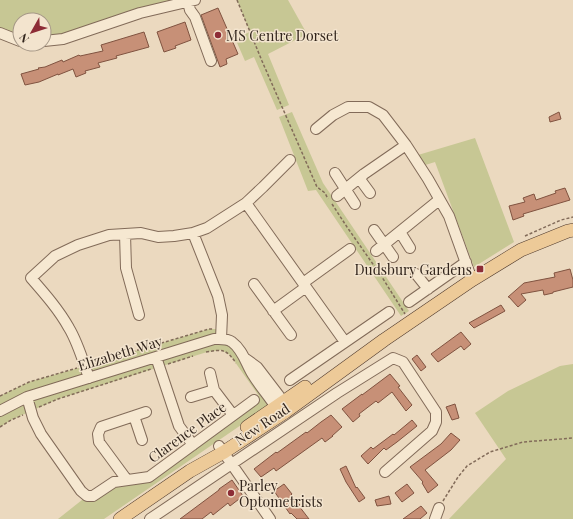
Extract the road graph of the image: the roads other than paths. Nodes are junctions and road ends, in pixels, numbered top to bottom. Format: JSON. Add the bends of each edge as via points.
{"nodes":[{"id":1,"x":191,"y":1,"type":"edge"},
{"id":2,"x":0,"y":34,"type":"edge"},
{"id":3,"x":12,"y":38,"type":"edge"},
{"id":4,"x":52,"y":40,"type":"edge"},
{"id":5,"x":211,"y":61,"type":"dead end"},
{"id":6,"x":316,"y":129,"type":"dead end"},
{"id":7,"x":406,"y":145,"type":"junction"},
{"id":8,"x":290,"y":160,"type":"dead end"},
{"id":9,"x":335,"y":173,"type":"dead end"},
{"id":10,"x":359,"y":178,"type":"junction"},
{"id":11,"x":345,"y":189,"type":"junction"},
{"id":12,"x":370,"y":193,"type":"dead end"},
{"id":13,"x":337,"y":196,"type":"dead end"},
{"id":14,"x":439,"y":200,"type":"junction"},
{"id":15,"x":246,"y":202,"type":"junction"},
{"id":16,"x":355,"y":204,"type":"dead end"},
{"id":17,"x":374,"y":230,"type":"dead end"},
{"id":18,"x":573,"y":230,"type":"edge"},
{"id":19,"x":400,"y":232,"type":"junction"},
{"id":20,"x":193,"y":233,"type":"junction"},
{"id":21,"x":125,"y":234,"type":"junction"},
{"id":22,"x":384,"y":244,"type":"junction"},
{"id":23,"x":410,"y":248,"type":"dead end"},
{"id":24,"x":350,"y":249,"type":"dead end"},
{"id":25,"x":376,"y":251,"type":"dead end"},
{"id":26,"x":393,"y":257,"type":"dead end"},
{"id":27,"x":466,"y":262,"type":"junction"},
{"id":28,"x":416,"y":274,"type":"dead end"},
{"id":29,"x":472,"y":280,"type":"junction"},
{"id":30,"x":254,"y":284,"type":"dead end"},
{"id":31,"x":304,"y":285,"type":"junction"},
{"id":32,"x":428,"y":289,"type":"junction"},
{"id":33,"x":409,"y":302,"type":"dead end"},
{"id":34,"x":273,"y":311,"type":"junction"},
{"id":35,"x":389,"y":312,"type":"dead end"},
{"id":36,"x":139,"y":315,"type":"dead end"},
{"id":37,"x":292,"y":335,"type":"dead end"},
{"id":38,"x":221,"y":339,"type":"junction"},
{"id":39,"x":345,"y":342,"type":"junction"},
{"id":40,"x":158,"y":362,"type":"junction"},
{"id":41,"x":210,"y":373,"type":"dead end"},
{"id":42,"x":89,"y":378,"type":"junction"},
{"id":43,"x":290,"y":380,"type":"dead end"},
{"id":44,"x":214,"y":390,"type":"junction"},
{"id":45,"x":26,"y":397,"type":"junction"},
{"id":46,"x":191,"y":397,"type":"dead end"},
{"id":47,"x":254,"y":400,"type":"dead end"},
{"id":48,"x":281,"y":406,"type":"junction"},
{"id":49,"x":0,"y":411,"type":"edge"},
{"id":50,"x":146,"y":412,"type":"dead end"},
{"id":51,"x":233,"y":415,"type":"junction"},
{"id":52,"x":134,"y":416,"type":"junction"},
{"id":53,"x":142,"y":440,"type":"dead end"},
{"id":54,"x":193,"y":445,"type":"junction"},
{"id":55,"x":222,"y":449,"type":"junction"},
{"id":56,"x":232,"y":464,"type":"junction"},
{"id":57,"x":385,"y":472,"type":"dead end"},
{"id":58,"x":127,"y":480,"type":"junction"},
{"id":59,"x":439,"y":508,"type":"road end"},
{"id":60,"x":120,"y":519,"type":"edge"},
{"id":61,"x":150,"y":519,"type":"edge"},
{"id":62,"x":270,"y":519,"type":"edge"},
{"id":63,"x":436,"y":519,"type":"edge"}],
"edges":[{"from":1,"to":4,"type":"street","via":[[140,14],[64,39]]},
{"from":1,"to":5,"type":"street","via":[[190,10]]},
{"from":2,"to":3,"type":"street"},
{"from":6,"to":7,"type":"street","via":[[348,107],[369,107],[383,115]]},
{"from":7,"to":10,"type":"street"},
{"from":7,"to":14,"type":"street"},
{"from":8,"to":15,"type":"street"},
{"from":9,"to":11,"type":"street"},
{"from":10,"to":11,"type":"street"},
{"from":10,"to":12,"type":"street"},
{"from":11,"to":13,"type":"street"},
{"from":11,"to":16,"type":"street"},
{"from":14,"to":19,"type":"street"},
{"from":14,"to":27,"type":"street","via":[[449,216]]},
{"from":15,"to":20,"type":"street","via":[[207,228]]},
{"from":15,"to":31,"type":"street"},
{"from":17,"to":22,"type":"street"},
{"from":18,"to":29,"type":"main road","name":"New Road","via":[[521,250]]},
{"from":19,"to":22,"type":"street"},
{"from":19,"to":23,"type":"street"},
{"from":20,"to":21,"type":"street","via":[[158,237],[141,233]]},
{"from":20,"to":38,"type":"street","via":[[218,296],[222,315]]},
{"from":21,"to":36,"type":"street","via":[[126,268]]},
{"from":21,"to":42,"type":"street","via":[[109,235],[60,253],[31,278],[57,308],[70,329]]},
{"from":22,"to":25,"type":"street"},
{"from":22,"to":26,"type":"street"},
{"from":24,"to":31,"type":"street"},
{"from":27,"to":29,"type":"street"},
{"from":27,"to":32,"type":"street"},
{"from":28,"to":32,"type":"street"},
{"from":29,"to":48,"type":"main road","name":"New Road","via":[[384,340],[324,374]]},
{"from":30,"to":34,"type":"street"},
{"from":31,"to":34,"type":"street"},
{"from":31,"to":39,"type":"street"},
{"from":32,"to":33,"type":"street"},
{"from":34,"to":37,"type":"street"},
{"from":35,"to":39,"type":"street"},
{"from":38,"to":40,"type":"street","name":"Elizabeth Way","via":[[214,339]]},
{"from":38,"to":48,"type":"street","via":[[231,341],[241,361]]},
{"from":39,"to":43,"type":"street"},
{"from":40,"to":42,"type":"street","name":"Elizabeth Way"},
{"from":40,"to":54,"type":"street","via":[[179,426]]},
{"from":41,"to":44,"type":"street"},
{"from":42,"to":45,"type":"street","name":"Elizabeth Way"},
{"from":44,"to":46,"type":"street"},
{"from":44,"to":51,"type":"street"},
{"from":45,"to":49,"type":"street","name":"Elizabeth Way"},
{"from":45,"to":58,"type":"street","name":"Clarence Place","via":[[42,434],[87,496],[93,496],[114,482]]},
{"from":47,"to":51,"type":"street","name":"Clarence Place"},
{"from":48,"to":55,"type":"main road","name":"New Road"},
{"from":50,"to":52,"type":"street"},
{"from":51,"to":54,"type":"street","name":"Clarence Place"},
{"from":52,"to":53,"type":"street"},
{"from":52,"to":58,"type":"street","via":[[101,427],[98,434],[99,442]]},
{"from":54,"to":58,"type":"street","name":"Clarence Place","via":[[149,477]]},
{"from":55,"to":56,"type":"street"},
{"from":55,"to":60,"type":"main road","name":"New Road"},
{"from":56,"to":57,"type":"street","name":"New Road","via":[[393,358],[403,362],[436,412],[436,422],[432,431]]},
{"from":56,"to":61,"type":"street","name":"New Road"},
{"from":56,"to":62,"type":"street"},
{"from":59,"to":63,"type":"street"}]}
